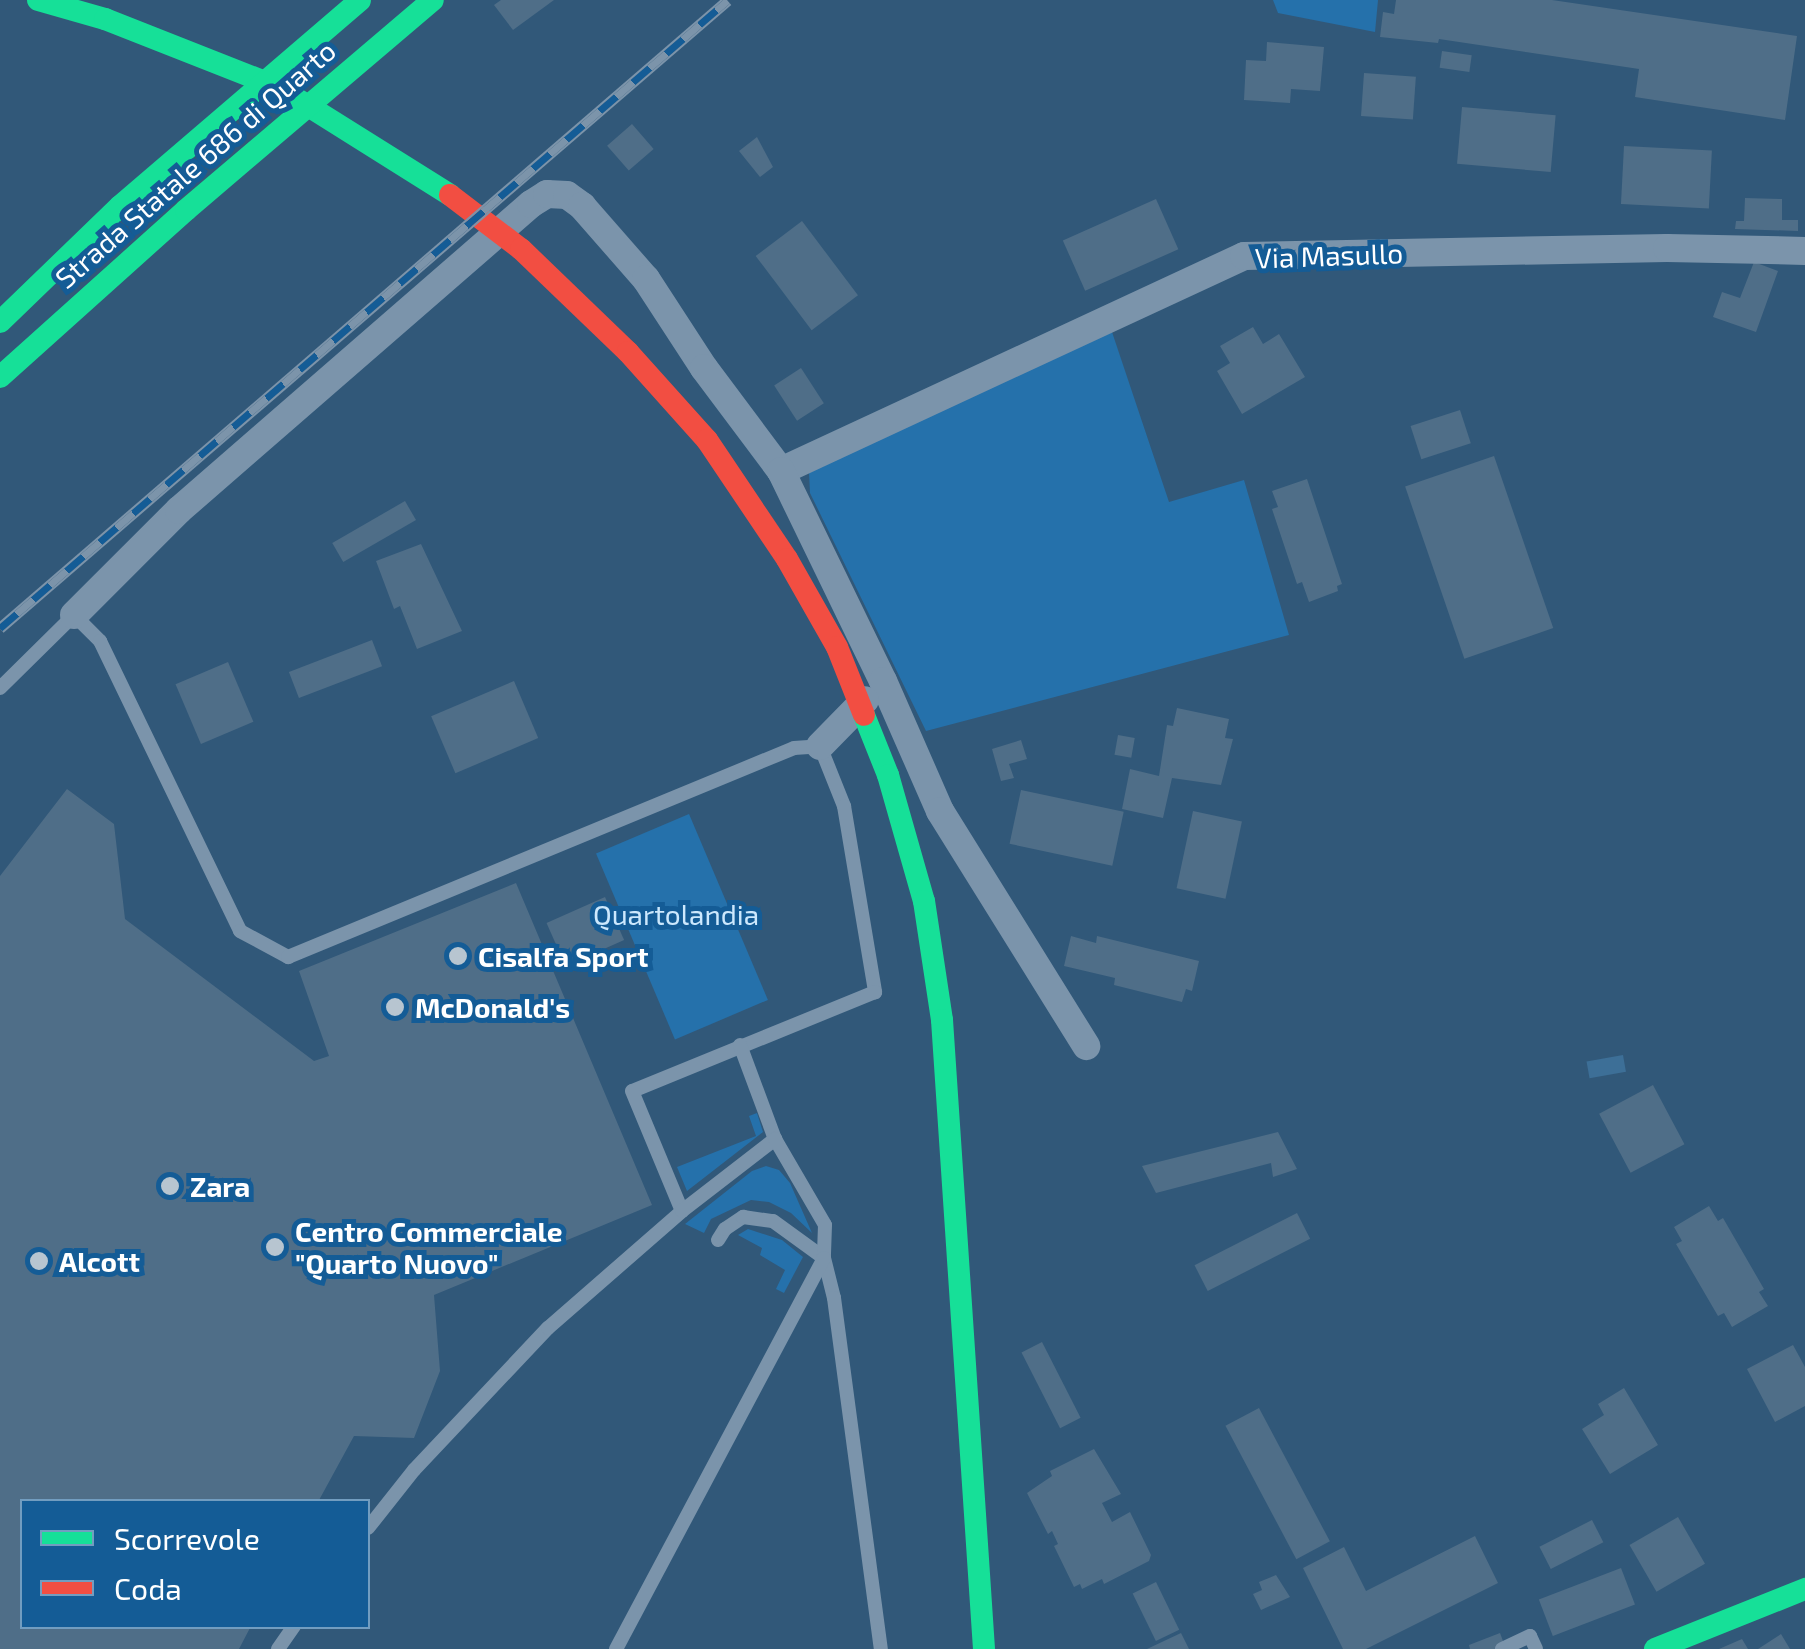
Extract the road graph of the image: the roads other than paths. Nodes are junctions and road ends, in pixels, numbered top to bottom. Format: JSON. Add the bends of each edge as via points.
{"nodes":[{"id":1,"x":38,"y":0,"type":"edge"},
{"id":2,"x":360,"y":0,"type":"edge"},
{"id":3,"x":433,"y":0,"type":"edge"},
{"id":4,"x":120,"y":206,"type":"junction"},
{"id":5,"x":48,"y":240,"type":"dead end"},
{"id":6,"x":1805,"y":251,"type":"edge"},
{"id":7,"x":0,"y":322,"type":"edge"},
{"id":8,"x":0,"y":377,"type":"edge"},
{"id":9,"x":781,"y":471,"type":"junction"},
{"id":10,"x":74,"y":615,"type":"junction"},
{"id":11,"x":883,"y":681,"type":"junction"},
{"id":12,"x":0,"y":688,"type":"edge"},
{"id":13,"x":820,"y":746,"type":"junction"},
{"id":14,"x":740,"y":1046,"type":"junction"},
{"id":15,"x":1086,"y":1046,"type":"dead end"},
{"id":16,"x":775,"y":1139,"type":"junction"},
{"id":17,"x":682,"y":1211,"type":"junction"},
{"id":18,"x":718,"y":1240,"type":"dead end"},
{"id":19,"x":824,"y":1258,"type":"junction"},
{"id":20,"x":370,"y":1526,"type":"edge"},
{"id":21,"x":1805,"y":1590,"type":"edge"},
{"id":22,"x":616,"y":1649,"type":"edge"},
{"id":23,"x":881,"y":1649,"type":"edge"},
{"id":24,"x":984,"y":1649,"type":"edge"},
{"id":25,"x":1502,"y":1649,"type":"edge"},
{"id":26,"x":1536,"y":1649,"type":"edge"},
{"id":27,"x":1655,"y":1649,"type":"edge"}],
"edges":[{"from":1,"to":24,"type":"main road","via":[[278,87],[354,130],[521,249],[707,440],[787,559],[837,647],[888,775],[924,901],[942,1020]]},
{"from":2,"to":4,"type":"main road","name":"Strada Statale 686 di Quarto"},
{"from":3,"to":8,"type":"main road","name":"Strada Statale 686 di Quarto"},
{"from":4,"to":5,"type":"main road"},
{"from":4,"to":7,"type":"main road","name":"Strada Statale 686 di Quarto"},
{"from":6,"to":9,"type":"street","name":"Via Masullo","via":[[1244,256]]},
{"from":9,"to":10,"type":"street","via":[[646,279],[575,199],[547,194],[220,474]]},
{"from":9,"to":11,"type":"street"},
{"from":10,"to":12,"type":"lane"},
{"from":10,"to":13,"type":"lane","via":[[100,640],[240,931],[288,957],[794,748]]},
{"from":11,"to":13,"type":"street"},
{"from":11,"to":15,"type":"street","via":[[940,811]]},
{"from":13,"to":14,"type":"lane","via":[[844,806],[874,992]]},
{"from":14,"to":16,"type":"lane"},
{"from":14,"to":17,"type":"lane","via":[[632,1091]]},
{"from":16,"to":17,"type":"lane"},
{"from":16,"to":19,"type":"lane","via":[[826,1224]]},
{"from":17,"to":20,"type":"lane","via":[[513,1363]]},
{"from":18,"to":19,"type":"lane","via":[[744,1217],[774,1221]]},
{"from":19,"to":22,"type":"lane"},
{"from":19,"to":23,"type":"lane"},
{"from":21,"to":27,"type":"main road"},
{"from":25,"to":26,"type":"lane","via":[[1530,1636]]}]}
